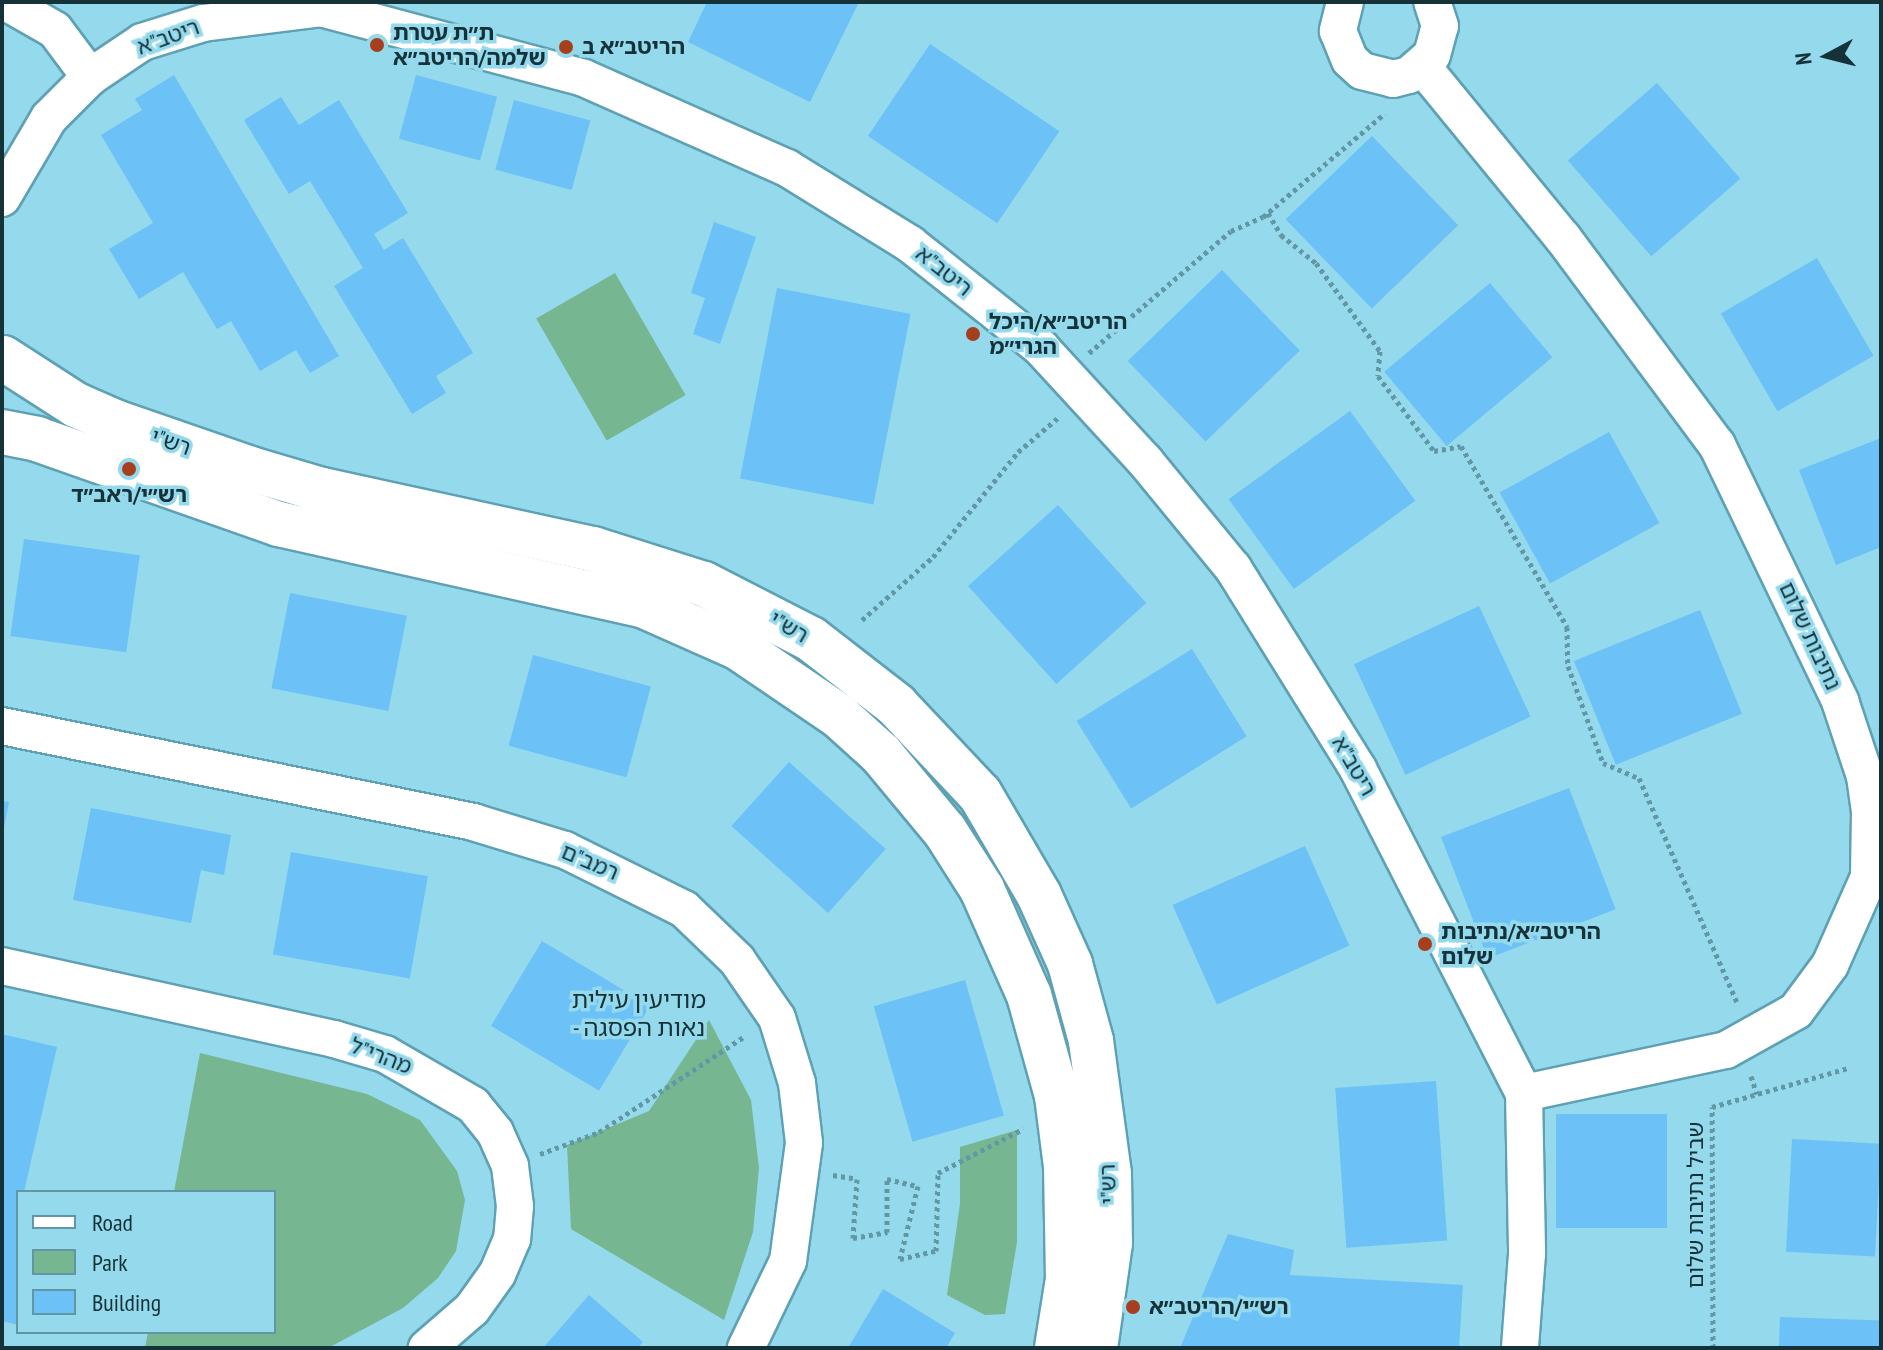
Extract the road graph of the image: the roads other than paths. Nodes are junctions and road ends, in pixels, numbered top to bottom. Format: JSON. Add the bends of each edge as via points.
{"nodes":[{"id":1,"x":6,"y":2,"type":"edge"},
{"id":2,"x":1345,"y":2,"type":"edge"},
{"id":3,"x":1432,"y":2,"type":"edge"},
{"id":4,"x":1426,"y":71,"type":"junction"},
{"id":5,"x":90,"y":77,"type":"junction"},
{"id":6,"x":2,"y":198,"type":"edge"},
{"id":7,"x":2,"y":357,"type":"edge"},
{"id":8,"x":2,"y":398,"type":"edge"},
{"id":9,"x":2,"y":432,"type":"edge"},
{"id":10,"x":5,"y":728,"type":"edge"},
{"id":11,"x":2,"y":966,"type":"edge"},
{"id":12,"x":1524,"y":1093,"type":"junction"},
{"id":13,"x":427,"y":1348,"type":"edge"},
{"id":14,"x":746,"y":1348,"type":"edge"},
{"id":15,"x":1057,"y":1348,"type":"edge"},
{"id":16,"x":1095,"y":1348,"type":"edge"},
{"id":17,"x":1520,"y":1348,"type":"edge"}],
"edges":[{"from":1,"to":5,"type":"street","via":[[55,30]]},
{"from":2,"to":4,"type":"street","via":[[1338,31],[1342,46],[1362,71],[1393,79]]},
{"from":3,"to":4,"type":"street","via":[[1438,41]]},
{"from":4,"to":12,"type":"street","name":"נתיבות שלום","via":[[1563,238],[1717,445],[1845,716],[1865,776],[1869,877],[1830,965],[1796,1011],[1726,1050]]},
{"from":5,"to":6,"type":"street","name":"ריטב\"א","via":[[49,118],[19,161]]},
{"from":5,"to":12,"type":"street","name":"ריטב\"א","via":[[142,42],[203,23],[321,8],[584,78],[671,113],[824,190],[910,244],[1041,348],[1233,568],[1358,769]]},
{"from":7,"to":8,"type":"street"},
{"from":7,"to":16,"type":"street","name":"רש\"י","via":[[102,417],[251,469],[593,549],[704,584],[811,639],[896,705],[987,805],[1039,895],[1070,964],[1091,1041],[1109,1174],[1110,1243]]},
{"from":9,"to":15,"type":"street","name":"רש\"י","via":[[37,439],[279,524],[642,605],[739,648],[839,716],[881,754],[945,831],[982,889],[1029,995],[1057,1096],[1066,1166],[1068,1279]]},
{"from":10,"to":14,"type":"street","name":"רמב\"ם","via":[[473,822],[565,850],[684,909],[737,960],[777,1018],[797,1083],[802,1169],[788,1261]]},
{"from":11,"to":13,"type":"street","name":"מהרי\"ל","via":[[385,1054],[473,1105],[495,1132],[510,1166],[512,1239],[497,1274],[472,1309]]},
{"from":12,"to":17,"type":"street","name":"ריטב\"א","via":[[1527,1254]]}]}
